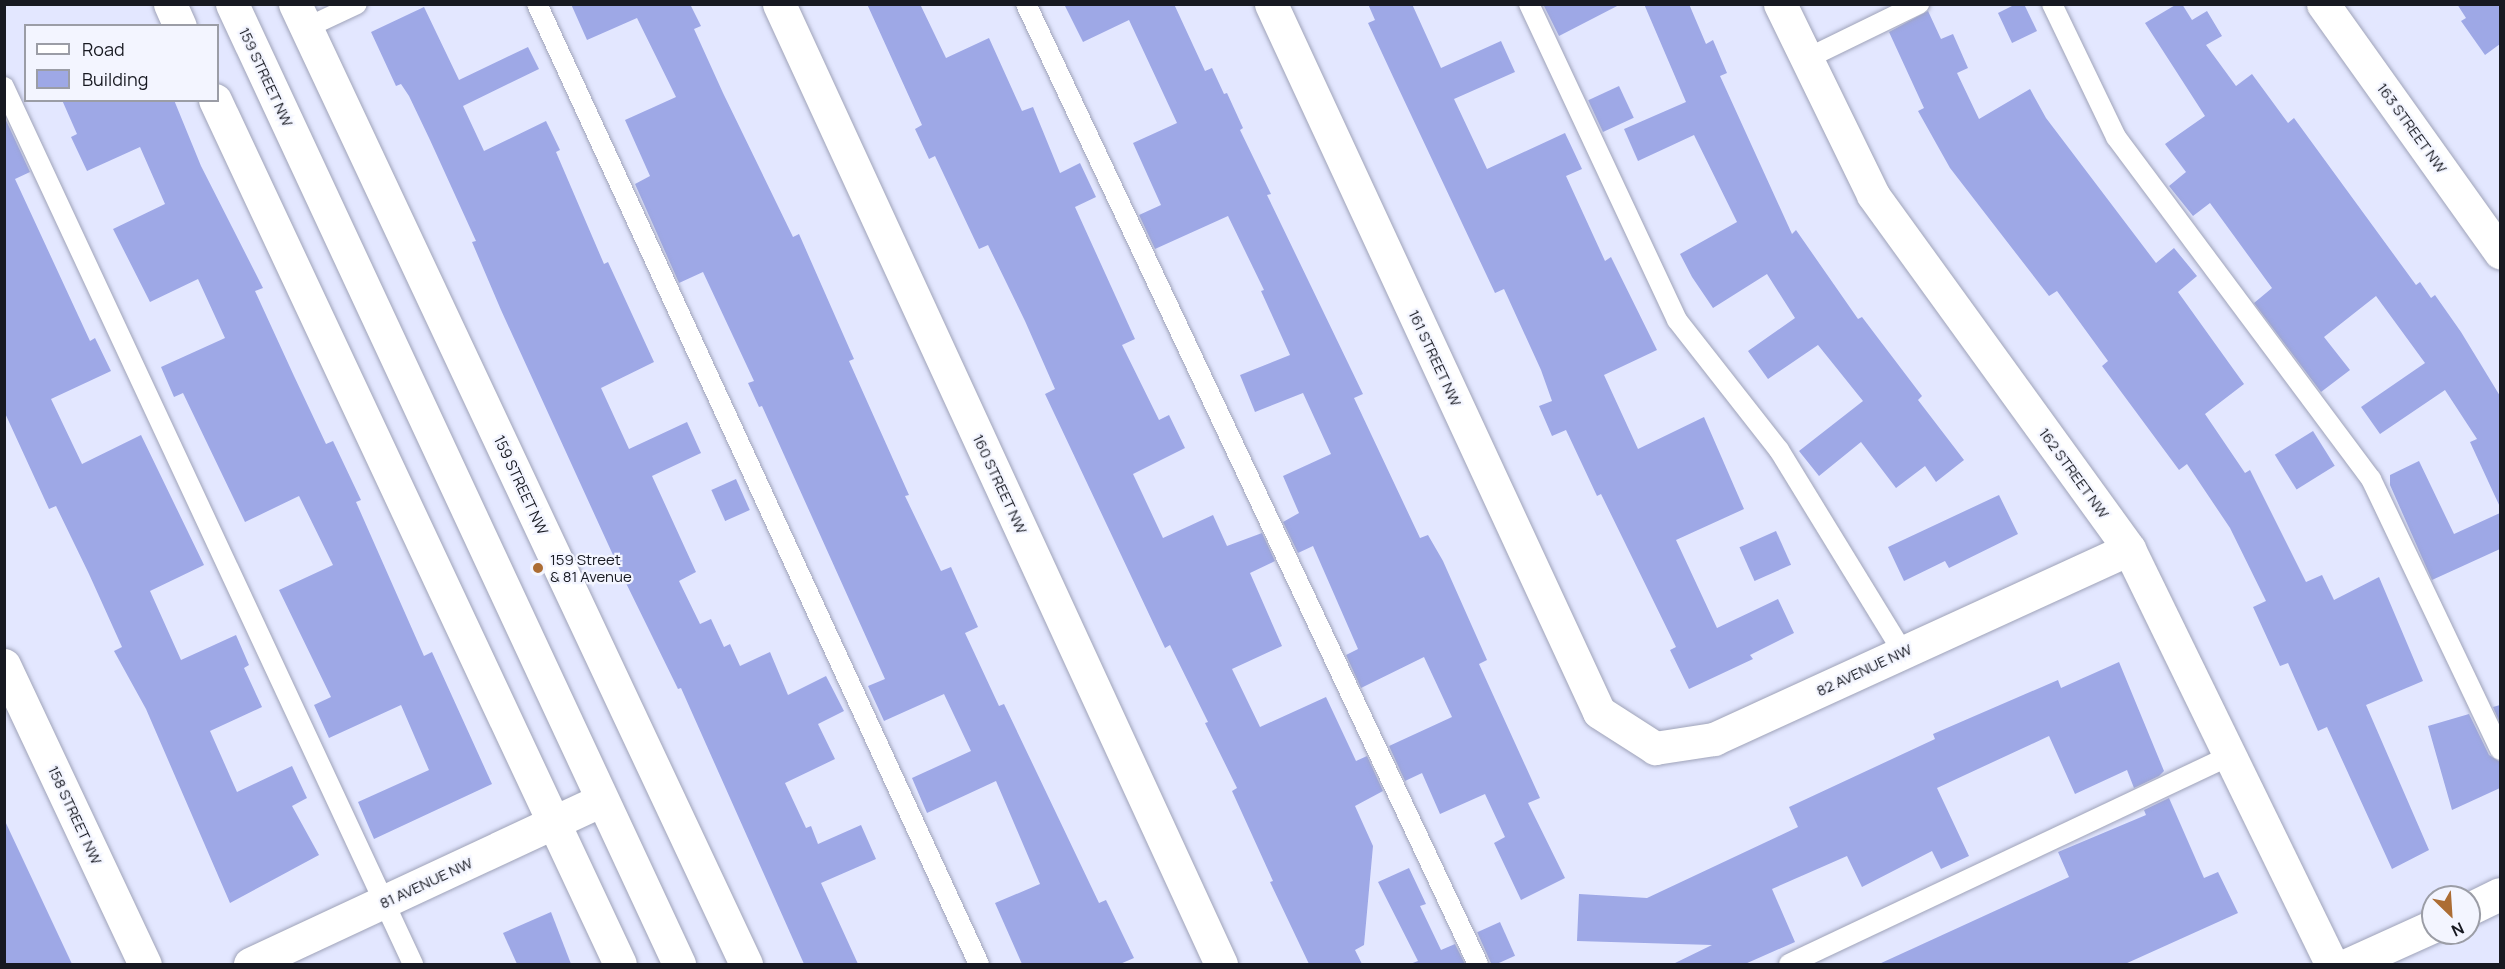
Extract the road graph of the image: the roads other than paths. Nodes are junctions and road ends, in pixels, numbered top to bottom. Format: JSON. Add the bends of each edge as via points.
{"nodes":[{"id":1,"x":170,"y":4,"type":"edge"},
{"id":2,"x":232,"y":4,"type":"edge"},
{"id":3,"x":357,"y":4,"type":"edge"},
{"id":4,"x":537,"y":4,"type":"edge"},
{"id":5,"x":779,"y":4,"type":"edge"},
{"id":6,"x":1026,"y":4,"type":"edge"},
{"id":7,"x":1271,"y":4,"type":"edge"},
{"id":8,"x":1529,"y":4,"type":"edge"},
{"id":9,"x":1780,"y":4,"type":"edge"},
{"id":10,"x":1919,"y":4,"type":"edge"},
{"id":11,"x":2052,"y":4,"type":"edge"},
{"id":12,"x":2323,"y":4,"type":"edge"},
{"id":13,"x":301,"y":16,"type":"edge"},
{"id":14,"x":179,"y":24,"type":"edge"},
{"id":15,"x":1806,"y":59,"type":"junction"},
{"id":16,"x":4,"y":87,"type":"edge"},
{"id":17,"x":216,"y":102,"type":"edge"},
{"id":18,"x":2500,"y":252,"type":"edge"},
{"id":19,"x":2129,"y":549,"type":"junction"},
{"id":20,"x":1903,"y":652,"type":"junction"},
{"id":21,"x":4,"y":665,"type":"edge"},
{"id":22,"x":1599,"y":712,"type":"joint"},
{"id":23,"x":2500,"y":750,"type":"edge"},
{"id":24,"x":2230,"y":756,"type":"junction"},
{"id":25,"x":602,"y":800,"type":"junction"},
{"id":26,"x":553,"y":823,"type":"junction"},
{"id":27,"x":2500,"y":894,"type":"edge"},
{"id":28,"x":384,"y":903,"type":"junction"},
{"id":29,"x":2481,"y":903,"type":"edge"},
{"id":30,"x":2421,"y":931,"type":"edge"},
{"id":31,"x":145,"y":964,"type":"edge"},
{"id":32,"x":250,"y":964,"type":"edge"},
{"id":33,"x":413,"y":964,"type":"edge"},
{"id":34,"x":620,"y":964,"type":"edge"},
{"id":35,"x":679,"y":964,"type":"edge"},
{"id":36,"x":746,"y":964,"type":"edge"},
{"id":37,"x":979,"y":964,"type":"edge"},
{"id":38,"x":1221,"y":964,"type":"edge"},
{"id":39,"x":1478,"y":964,"type":"edge"},
{"id":40,"x":1789,"y":964,"type":"edge"},
{"id":41,"x":2331,"y":964,"type":"edge"},
{"id":42,"x":2349,"y":964,"type":"edge"}],
"edges":[{"from":1,"to":14,"type":"street"},
{"from":2,"to":25,"type":"street","name":"159 STREET NW"},
{"from":3,"to":13,"type":"lane"},
{"from":4,"to":37,"type":"lane"},
{"from":5,"to":38,"type":"street","name":"160 STREET NW"},
{"from":6,"to":39,"type":"lane"},
{"from":7,"to":22,"type":"street","name":"161 STREET NW"},
{"from":8,"to":20,"type":"lane","via":[[1677,320],[1779,450]]},
{"from":9,"to":15,"type":"street","name":"162 STREET NW"},
{"from":10,"to":15,"type":"lane"},
{"from":11,"to":23,"type":"lane","via":[[2116,137],[2371,479]]},
{"from":12,"to":18,"type":"street","name":"163 STREET NW"},
{"from":13,"to":36,"type":"street","name":"159 STREET NW"},
{"from":15,"to":19,"type":"street","name":"162 STREET NW","via":[[1873,195]]},
{"from":16,"to":28,"type":"lane"},
{"from":17,"to":26,"type":"street"},
{"from":19,"to":20,"type":"street","name":"82 AVENUE NW"},
{"from":19,"to":24,"type":"street","name":"162 STREET NW"},
{"from":20,"to":22,"type":"street","name":"82 AVENUE NW","via":[[1714,739],[1655,748]]},
{"from":21,"to":31,"type":"street","name":"158 STREET NW"},
{"from":24,"to":40,"type":"lane"},
{"from":24,"to":41,"type":"street","name":"162 STREET NW"},
{"from":25,"to":26,"type":"street","name":"81 AVENUE NW"},
{"from":25,"to":35,"type":"street","name":"159 STREET NW"},
{"from":26,"to":28,"type":"street","name":"81 AVENUE NW"},
{"from":26,"to":34,"type":"street"},
{"from":27,"to":29,"type":"street"},
{"from":28,"to":32,"type":"street","name":"81 AVENUE NW"},
{"from":28,"to":33,"type":"lane"},
{"from":30,"to":42,"type":"street"}]}
